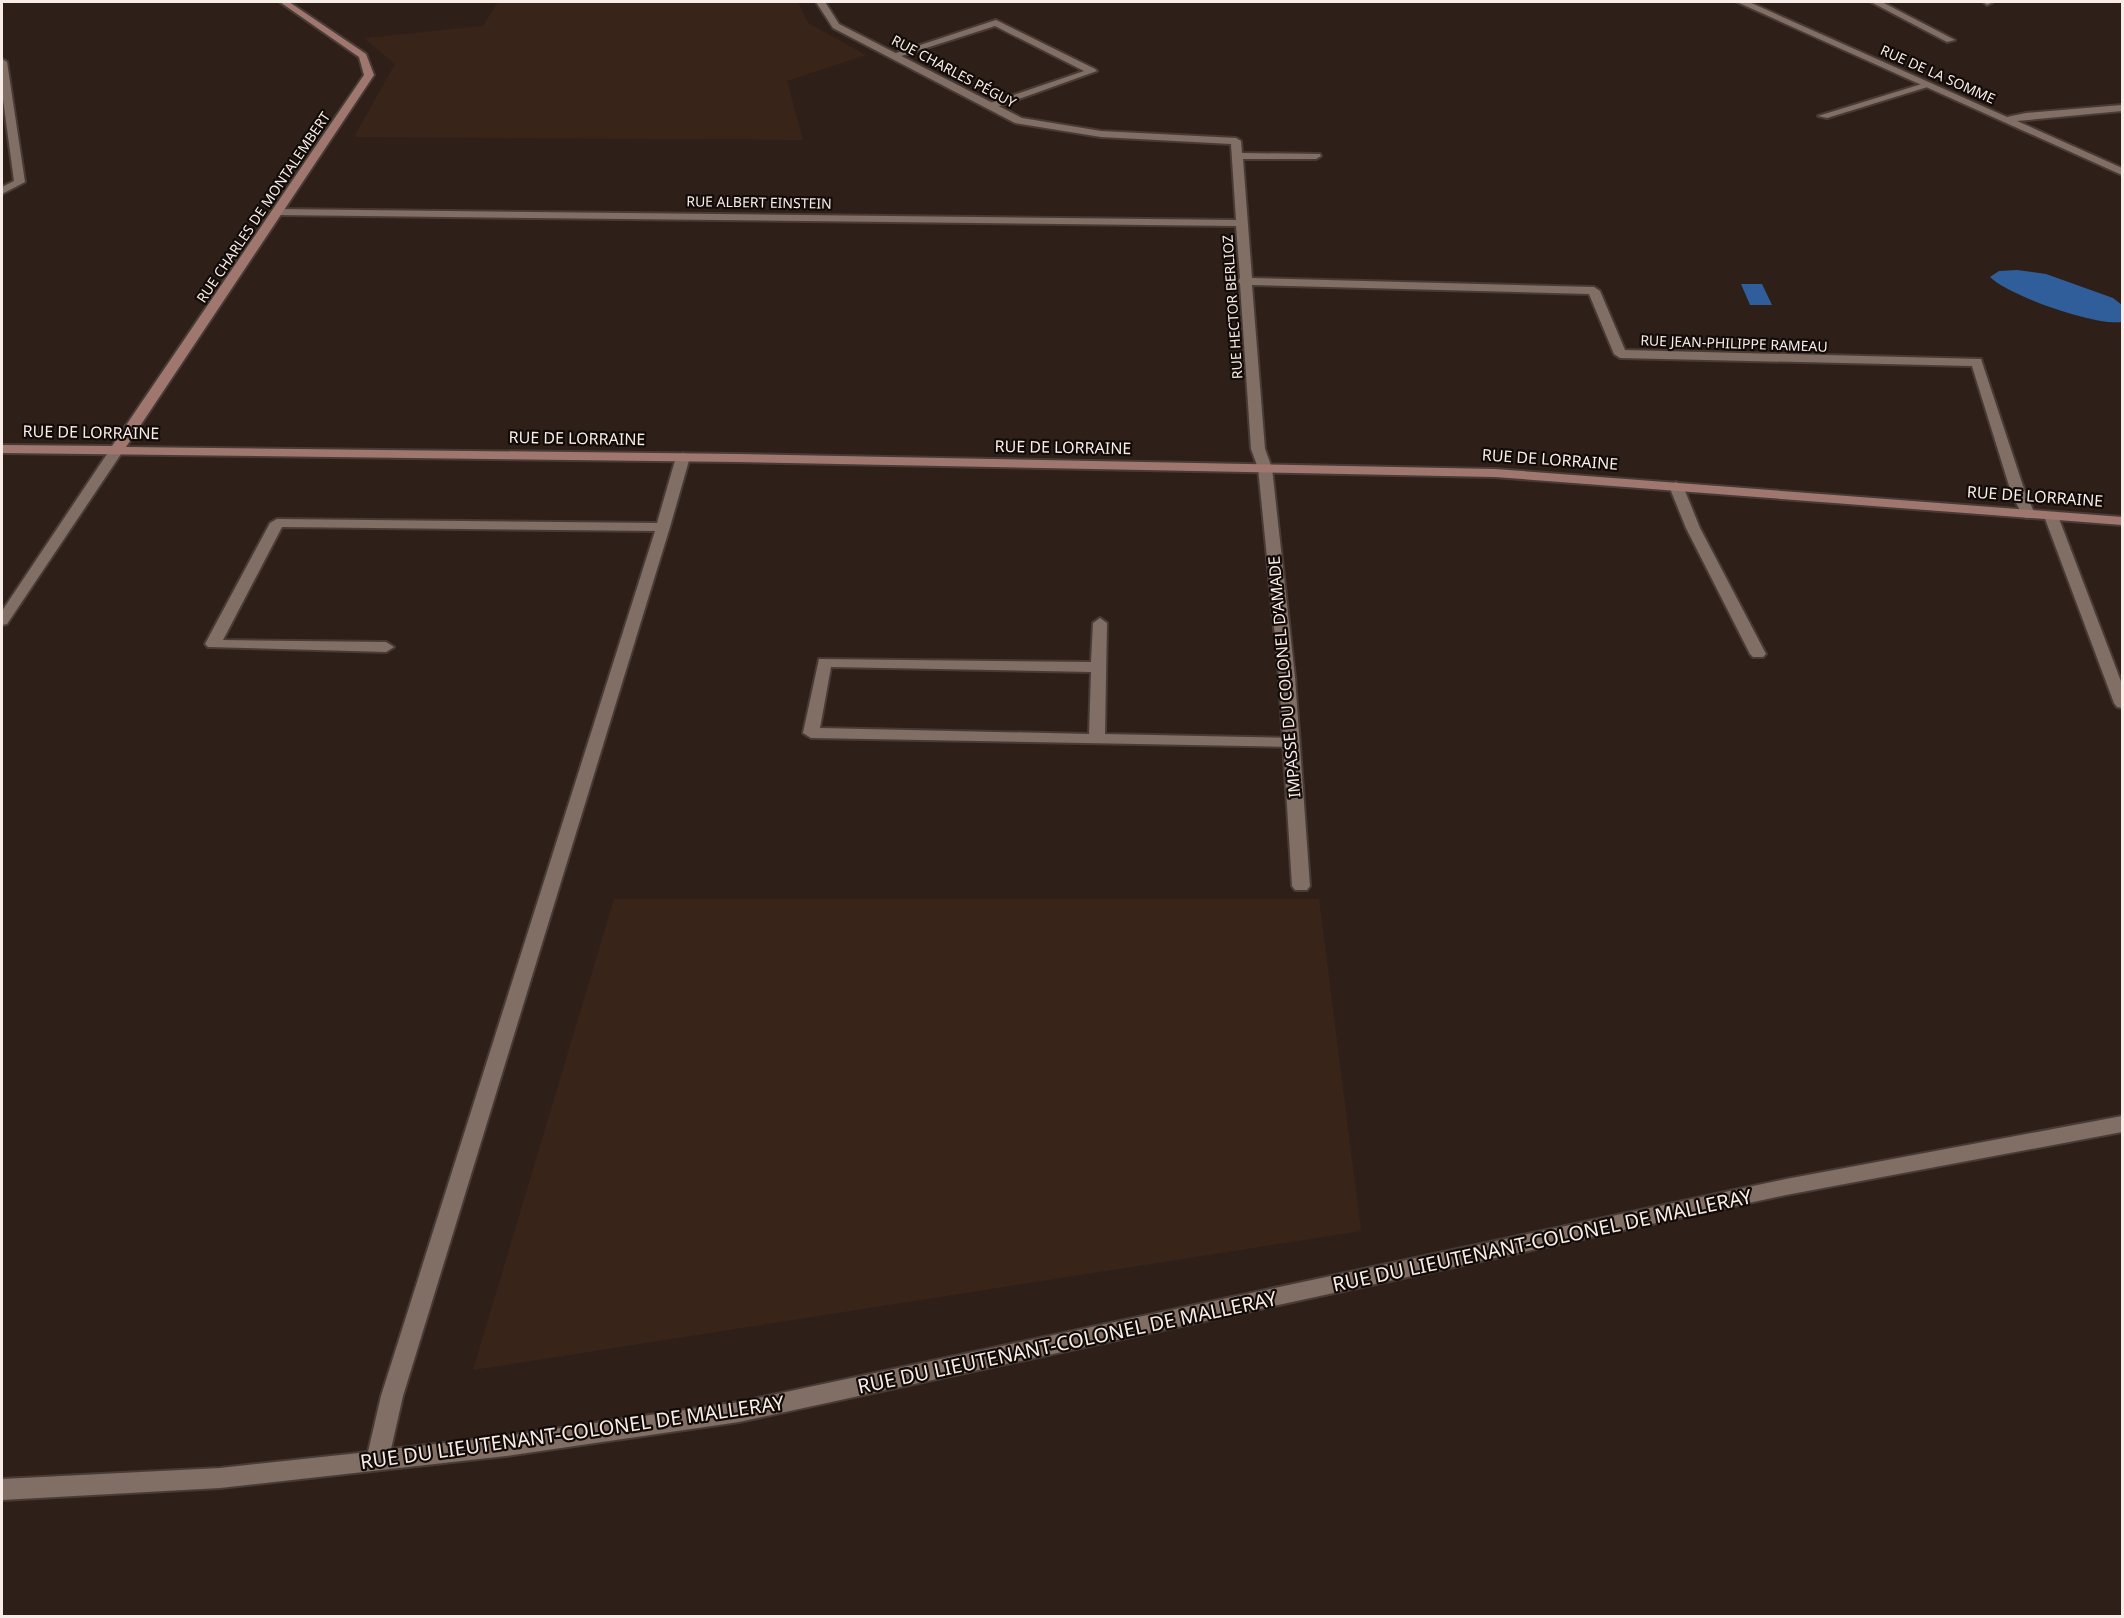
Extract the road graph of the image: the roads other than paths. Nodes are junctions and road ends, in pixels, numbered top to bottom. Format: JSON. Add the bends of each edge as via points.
{"nodes":[{"id":1,"x":284,"y":2,"type":"edge"},
{"id":2,"x":821,"y":2,"type":"edge"},
{"id":3,"x":1742,"y":2,"type":"edge"},
{"id":4,"x":1876,"y":2,"type":"edge"},
{"id":5,"x":1950,"y":40,"type":"dead end"},
{"id":6,"x":896,"y":55,"type":"junction"},
{"id":7,"x":2,"y":62,"type":"edge"},
{"id":8,"x":1929,"y":85,"type":"junction"},
{"id":9,"x":991,"y":106,"type":"junction"},
{"id":10,"x":2122,"y":108,"type":"edge"},
{"id":11,"x":1823,"y":116,"type":"dead end"},
{"id":12,"x":2007,"y":120,"type":"junction"},
{"id":13,"x":1236,"y":141,"type":"joint"},
{"id":14,"x":1238,"y":156,"type":"junction"},
{"id":15,"x":1316,"y":156,"type":"dead end"},
{"id":16,"x":2122,"y":172,"type":"edge"},
{"id":17,"x":2,"y":191,"type":"edge"},
{"id":18,"x":277,"y":212,"type":"junction"},
{"id":19,"x":1241,"y":223,"type":"junction"},
{"id":20,"x":1244,"y":281,"type":"junction"},
{"id":21,"x":2,"y":449,"type":"edge"},
{"id":22,"x":116,"y":451,"type":"junction"},
{"id":23,"x":682,"y":457,"type":"junction"},
{"id":24,"x":1265,"y":468,"type":"junction"},
{"id":25,"x":1676,"y":486,"type":"junction"},
{"id":26,"x":2028,"y":514,"type":"junction"},
{"id":27,"x":2051,"y":516,"type":"junction"},
{"id":28,"x":2122,"y":521,"type":"edge"},
{"id":29,"x":663,"y":527,"type":"junction"},
{"id":30,"x":2,"y":621,"type":"edge"},
{"id":31,"x":1100,"y":623,"type":"dead end"},
{"id":32,"x":386,"y":647,"type":"dead end"},
{"id":33,"x":1758,"y":654,"type":"dead end"},
{"id":34,"x":1099,"y":667,"type":"junction"},
{"id":35,"x":2122,"y":703,"type":"edge"},
{"id":36,"x":1098,"y":740,"type":"junction"},
{"id":37,"x":1291,"y":743,"type":"junction"},
{"id":38,"x":1301,"y":886,"type":"dead end"},
{"id":39,"x":2122,"y":1124,"type":"edge"},
{"id":40,"x":377,"y":1461,"type":"junction"},
{"id":41,"x":2,"y":1490,"type":"edge"}],
"edges":[{"from":1,"to":18,"type":"main road","name":"RUE CHARLES DE MONTALEMBERT","via":[[363,56],[369,75]]},
{"from":2,"to":6,"type":"street","name":"RUE CHARLES PÉGUY","via":[[836,26]]},
{"from":3,"to":8,"type":"street","name":"RUE DE LA SOMME"},
{"from":4,"to":5,"type":"street"},
{"from":6,"to":9,"type":"street","name":"RUE CHARLES PÉGUY"},
{"from":6,"to":9,"type":"street","via":[[996,23],[1092,71]]},
{"from":7,"to":17,"type":"street","via":[[20,182]]},
{"from":8,"to":11,"type":"street"},
{"from":8,"to":12,"type":"street","name":"RUE DE LA SOMME"},
{"from":9,"to":13,"type":"street","name":"RUE CHARLES PÉGUY","via":[[1019,121],[1101,134]]},
{"from":10,"to":12,"type":"street"},
{"from":12,"to":16,"type":"street","name":"RUE DE LA SOMME"},
{"from":13,"to":14,"type":"street","name":"RUE HECTOR BERLIOZ"},
{"from":14,"to":15,"type":"street"},
{"from":14,"to":19,"type":"street","name":"RUE HECTOR BERLIOZ"},
{"from":18,"to":19,"type":"street","name":"RUE ALBERT EINSTEIN"},
{"from":18,"to":22,"type":"main road","name":"RUE CHARLES DE MONTALEMBERT"},
{"from":19,"to":20,"type":"street","name":"RUE HECTOR BERLIOZ"},
{"from":20,"to":24,"type":"street","name":"RUE HECTOR BERLIOZ","via":[[1258,449]]},
{"from":20,"to":26,"type":"street","name":"RUE JEAN-PHILIPPE RAMEAU","via":[[1594,291],[1620,354],[1977,362]]},
{"from":21,"to":22,"type":"main road","name":"RUE DE LORRAINE"},
{"from":22,"to":23,"type":"main road","name":"RUE DE LORRAINE"},
{"from":22,"to":30,"type":"street"},
{"from":23,"to":24,"type":"main road","name":"RUE DE LORRAINE"},
{"from":23,"to":29,"type":"street"},
{"from":24,"to":25,"type":"main road","name":"RUE DE LORRAINE","via":[[1495,473]]},
{"from":24,"to":37,"type":"street","name":"IMPASSE DU COLONEL D’AMADE"},
{"from":25,"to":26,"type":"main road","name":"RUE DE LORRAINE"},
{"from":25,"to":33,"type":"street","via":[[1693,528]]},
{"from":26,"to":27,"type":"main road","name":"RUE DE LORRAINE"},
{"from":27,"to":28,"type":"main road","name":"RUE DE LORRAINE"},
{"from":27,"to":35,"type":"street"},
{"from":29,"to":32,"type":"street","via":[[277,523],[213,644]]},
{"from":29,"to":40,"type":"street","via":[[392,1396]]},
{"from":31,"to":34,"type":"street"},
{"from":34,"to":36,"type":"street"},
{"from":34,"to":36,"type":"street","via":[[824,662],[811,733]]},
{"from":36,"to":37,"type":"street"},
{"from":37,"to":38,"type":"street","name":"IMPASSE DU COLONEL D’AMADE"},
{"from":39,"to":40,"type":"street","name":"RUE DU LIEUTENANT-COLONEL DE MALLERAY","via":[[1775,1189],[739,1412]]},
{"from":40,"to":41,"type":"street","name":"RUE DU LIEUTENANT-COLONEL DE MALLERAY","via":[[220,1478]]}]}
